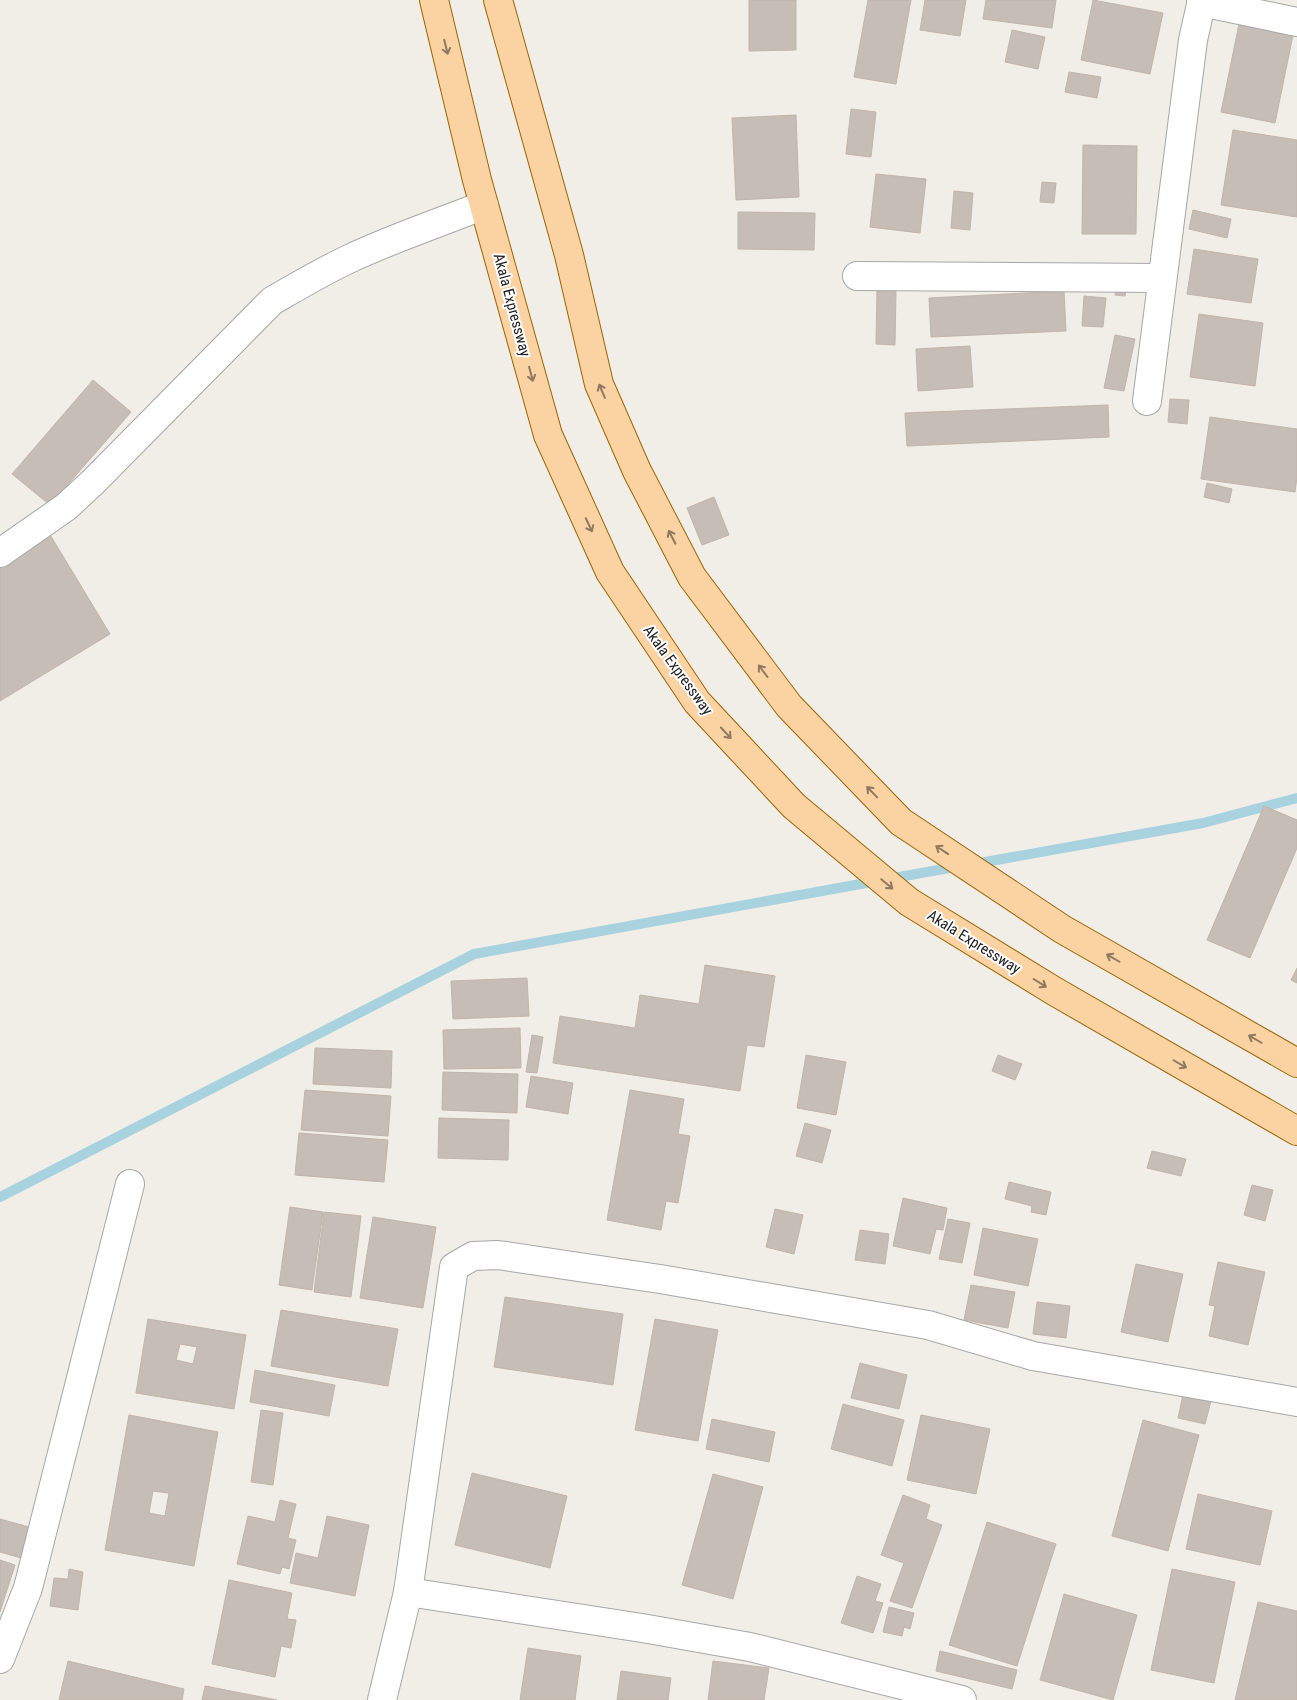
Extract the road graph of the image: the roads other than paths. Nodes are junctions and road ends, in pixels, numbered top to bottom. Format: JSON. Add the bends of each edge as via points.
{"nodes":[{"id":1,"x":434,"y":0,"type":"edge"},
{"id":2,"x":498,"y":0,"type":"edge"},
{"id":3,"x":1202,"y":1,"type":"edge"},
{"id":4,"x":1297,"y":22,"type":"edge"},
{"id":5,"x":484,"y":205,"type":"junction"},
{"id":6,"x":857,"y":276,"type":"dead end"},
{"id":7,"x":1162,"y":278,"type":"junction"},
{"id":8,"x":1147,"y":401,"type":"dead end"},
{"id":9,"x":0,"y":553,"type":"edge"},
{"id":10,"x":1297,"y":1063,"type":"edge"},
{"id":11,"x":1297,"y":1131,"type":"edge"},
{"id":12,"x":130,"y":1184,"type":"dead end"},
{"id":13,"x":1297,"y":1402,"type":"edge"},
{"id":14,"x":408,"y":1592,"type":"junction"},
{"id":15,"x":0,"y":1659,"type":"edge"},
{"id":16,"x":382,"y":1700,"type":"edge"},
{"id":17,"x":962,"y":1700,"type":"edge"}],
"edges":[{"from":1,"to":5,"type":"main road","name":"Akala Expressway","one_way":true},
{"from":10,"to":2,"type":"main road","one_way":true,"via":[[1062,929],[901,822],[783,698],[692,577],[637,471],[599,384],[569,255]]},
{"from":3,"to":4,"type":"street"},
{"from":3,"to":7,"type":"street","via":[[1193,40]]},
{"from":5,"to":9,"type":"street","via":[[350,259],[272,301],[66,508]]},
{"from":5,"to":11,"type":"main road","name":"Akala Expressway","one_way":true,"via":[[548,435],[610,572],[698,702],[794,806],[909,902],[1054,991]]},
{"from":6,"to":7,"type":"street"},
{"from":7,"to":8,"type":"street"},
{"from":12,"to":15,"type":"street","via":[[28,1588]]},
{"from":13,"to":14,"type":"street","via":[[1032,1356],[928,1325],[650,1277],[498,1255],[472,1256],[454,1267]]},
{"from":14,"to":16,"type":"street"},
{"from":14,"to":17,"type":"street","via":[[750,1647]]}]}
